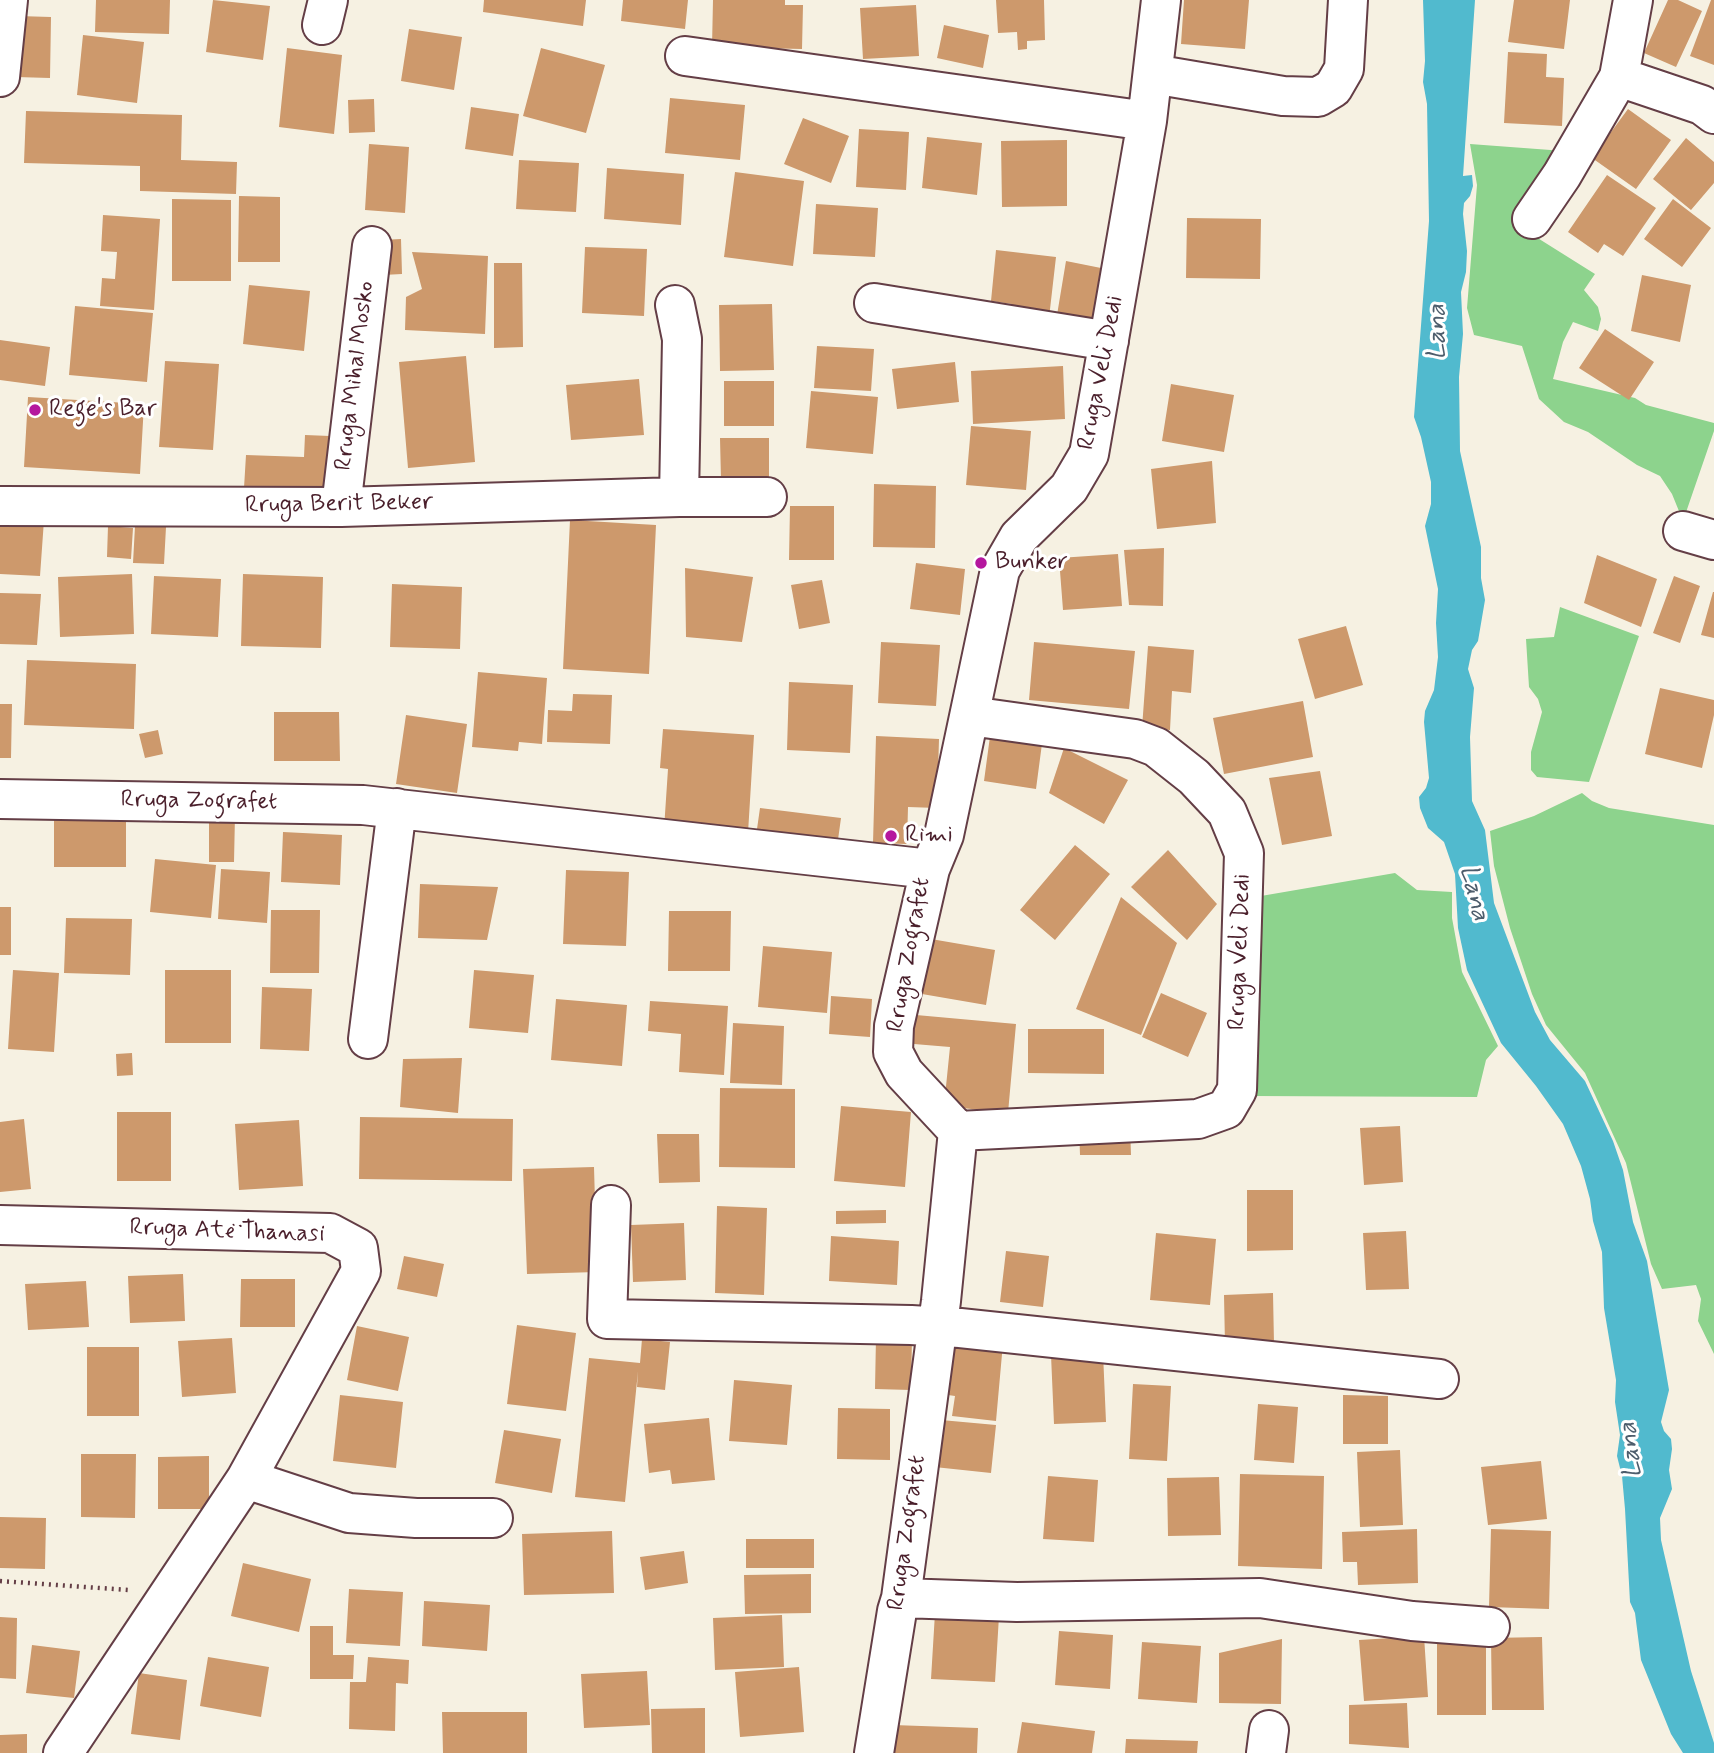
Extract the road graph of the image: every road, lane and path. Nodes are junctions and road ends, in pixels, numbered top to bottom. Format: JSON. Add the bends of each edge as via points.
{"nodes":[{"id":1,"x":8,"y":0,"type":"edge"},
{"id":2,"x":1161,"y":0,"type":"edge"},
{"id":3,"x":1348,"y":0,"type":"edge"},
{"id":4,"x":1633,"y":0,"type":"edge"},
{"id":5,"x":685,"y":56,"type":"dead end"},
{"id":6,"x":1153,"y":74,"type":"junction"},
{"id":7,"x":0,"y":77,"type":"edge"},
{"id":8,"x":1619,"y":77,"type":"junction"},
{"id":9,"x":1714,"y":114,"type":"edge"},
{"id":10,"x":1147,"y":121,"type":"junction"},
{"id":11,"x":1532,"y":219,"type":"dead end"},
{"id":12,"x":372,"y":246,"type":"dead end"},
{"id":13,"x":874,"y":303,"type":"dead end"},
{"id":14,"x":675,"y":305,"type":"dead end"},
{"id":15,"x":1109,"y":341,"type":"junction"},
{"id":16,"x":679,"y":497,"type":"junction"},
{"id":17,"x":767,"y":498,"type":"dead end"},
{"id":18,"x":0,"y":506,"type":"edge"},
{"id":19,"x":341,"y":507,"type":"junction"},
{"id":20,"x":970,"y":716,"type":"junction"},
{"id":21,"x":0,"y":799,"type":"edge"},
{"id":22,"x":397,"y":808,"type":"junction"},
{"id":23,"x":930,"y":869,"type":"junction"},
{"id":24,"x":368,"y":1039,"type":"dead end"},
{"id":25,"x":958,"y":1131,"type":"junction"},
{"id":26,"x":611,"y":1205,"type":"dead end"},
{"id":27,"x":0,"y":1226,"type":"edge"},
{"id":28,"x":937,"y":1328,"type":"junction"},
{"id":29,"x":1439,"y":1379,"type":"dead end"},
{"id":30,"x":246,"y":1479,"type":"junction"},
{"id":31,"x":493,"y":1518,"type":"dead end"},
{"id":32,"x":0,"y":1581,"type":"edge"},
{"id":33,"x":170,"y":1593,"type":"junction"},
{"id":34,"x":901,"y":1598,"type":"junction"},
{"id":35,"x":1490,"y":1627,"type":"dead end"},
{"id":36,"x":75,"y":1748,"type":"edge"},
{"id":37,"x":874,"y":1753,"type":"edge"}],
"edges":[{"from":1,"to":7,"type":"street"},
{"from":2,"to":6,"type":"street","name":"Rruga Veli Dedi"},
{"from":3,"to":6,"type":"street","via":[[1344,69],[1333,88],[1318,97],[1283,96]]},
{"from":4,"to":8,"type":"street"},
{"from":5,"to":10,"type":"street"},
{"from":6,"to":10,"type":"street","name":"Rruga Veli Dedi"},
{"from":8,"to":9,"type":"street","via":[[1702,105]]},
{"from":8,"to":11,"type":"street"},
{"from":10,"to":15,"type":"street","name":"Rruga Veli Dedi"},
{"from":12,"to":19,"type":"street","name":"Rruga Mihal Mosko"},
{"from":13,"to":15,"type":"street"},
{"from":14,"to":16,"type":"street","via":[[682,339]]},
{"from":15,"to":20,"type":"street","name":"Rruga Veli Dedi","via":[[1089,454],[1069,488],[1019,537],[1000,570]]},
{"from":16,"to":17,"type":"street","name":"Rruga Berit Beker"},
{"from":16,"to":19,"type":"street","name":"Rruga Berit Beker"},
{"from":18,"to":19,"type":"street","name":"Rruga Berit Beker"},
{"from":20,"to":23,"type":"street","name":"Rruga Veli Dedi","via":[[944,835]]},
{"from":20,"to":25,"type":"street","name":"Rruga Veli Dedi","via":[[1135,739],[1156,747],[1194,776],[1227,812],[1244,853],[1244,867],[1237,1090],[1226,1109],[1198,1119]]},
{"from":21,"to":22,"type":"street","name":"Rruga Zografet"},
{"from":22,"to":23,"type":"street","name":"Rruga Zografet"},
{"from":22,"to":24,"type":"street"},
{"from":23,"to":25,"type":"street","name":"Rruga Zografet","via":[[894,1027],[893,1052],[904,1073]]},
{"from":25,"to":28,"type":"street","name":"Rruga Zografet"},
{"from":26,"to":28,"type":"street","via":[[607,1319]]},
{"from":27,"to":30,"type":"street","name":"Rruga Atë Thanasi","via":[[330,1233],[358,1248],[361,1271]]},
{"from":28,"to":29,"type":"street"},
{"from":28,"to":34,"type":"street","name":"Rruga Zografet"},
{"from":30,"to":31,"type":"street","via":[[349,1513]]},
{"from":30,"to":33,"type":"street","name":"Rruga Atë Thanasi"},
{"from":32,"to":33,"type":"path"},
{"from":33,"to":36,"type":"street","name":"Rruga Atë Thanasi"},
{"from":34,"to":35,"type":"street","via":[[1017,1602],[1260,1598],[1412,1622]]},
{"from":34,"to":37,"type":"street","name":"Rruga Zografet"}]}
